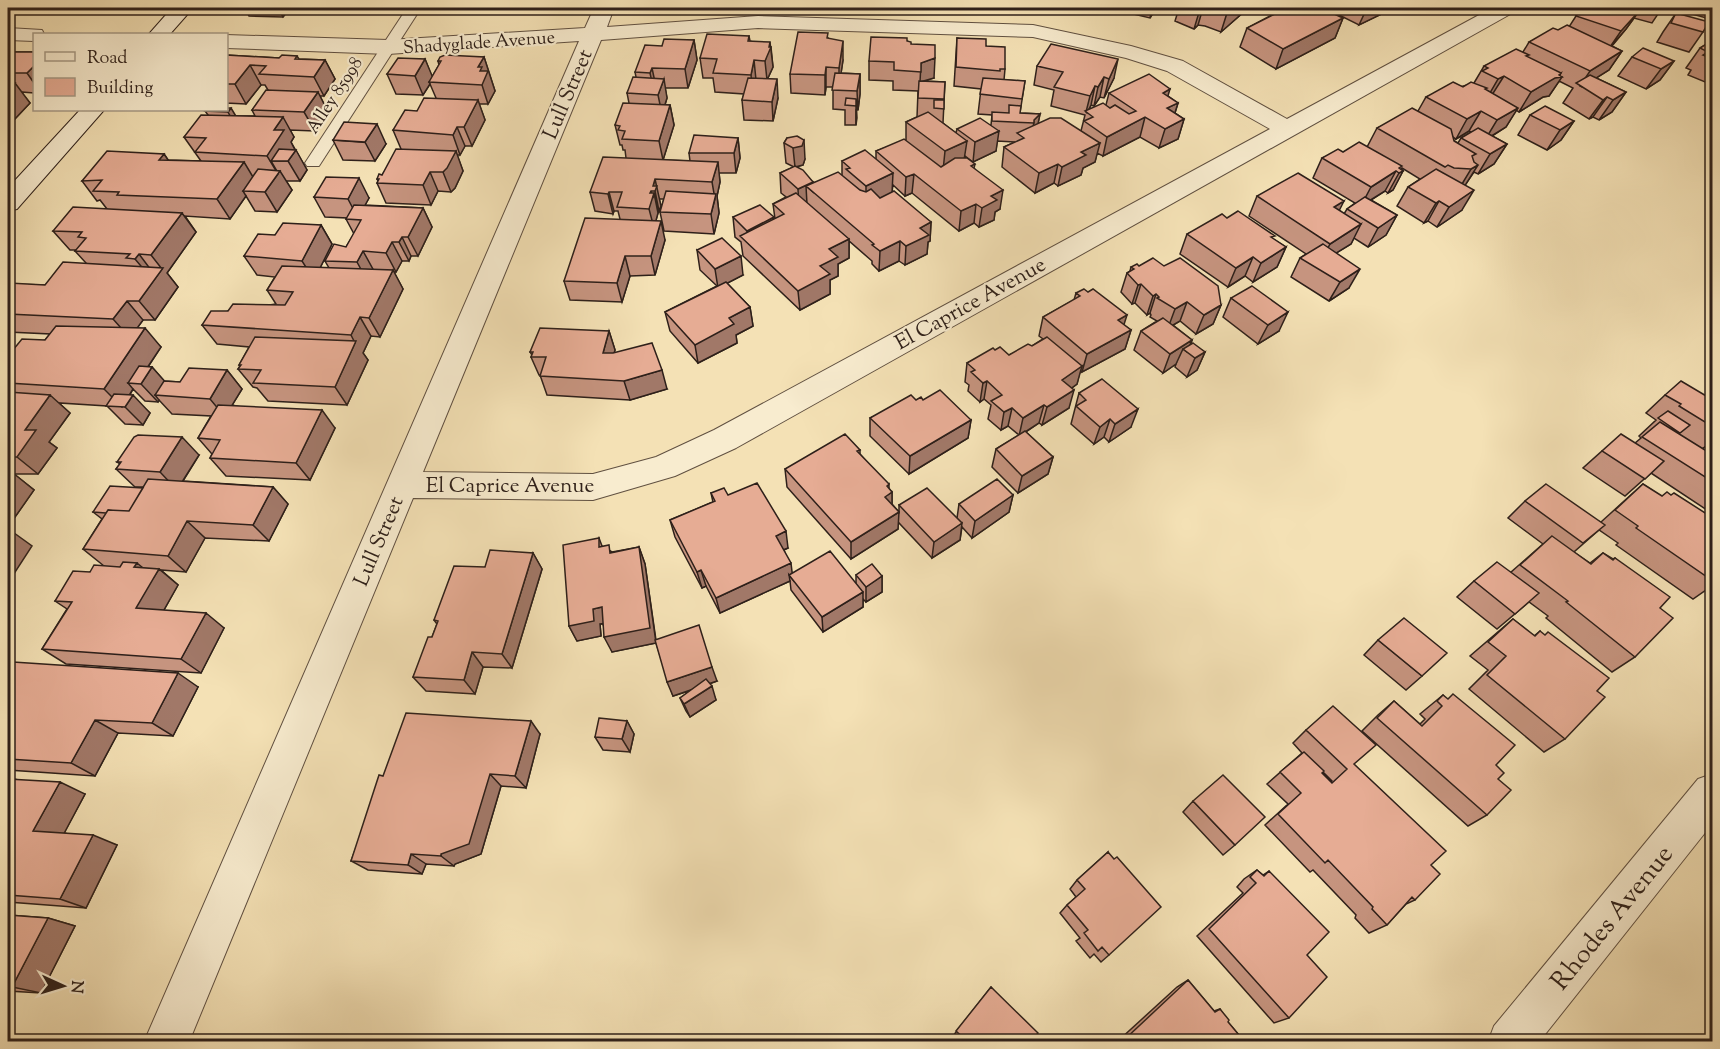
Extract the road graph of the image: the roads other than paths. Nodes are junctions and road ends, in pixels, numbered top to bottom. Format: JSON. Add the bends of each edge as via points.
{"nodes":[{"id":1,"x":183,"y":8,"type":"edge"},
{"id":2,"x":414,"y":8,"type":"edge"},
{"id":3,"x":1507,"y":8,"type":"edge"},
{"id":4,"x":598,"y":21,"type":"edge"},
{"id":5,"x":160,"y":33,"type":"edge"},
{"id":6,"x":8,"y":34,"type":"edge"},
{"id":7,"x":33,"y":35,"type":"edge"},
{"id":8,"x":228,"y":41,"type":"edge"},
{"id":9,"x":388,"y":47,"type":"junction"},
{"id":10,"x":91,"y":111,"type":"edge"},
{"id":11,"x":1286,"y":128,"type":"junction"},
{"id":12,"x":313,"y":163,"type":"dead end"},
{"id":13,"x":8,"y":203,"type":"edge"},
{"id":14,"x":402,"y":485,"type":"junction"},
{"id":15,"x":1713,"y":793,"type":"edge"},
{"id":16,"x":166,"y":1041,"type":"edge"},
{"id":17,"x":1510,"y":1041,"type":"edge"}],
"edges":[{"from":1,"to":5,"type":"street"},
{"from":2,"to":9,"type":"lane","name":"Alley 85998"},
{"from":3,"to":11,"type":"street","name":"El Caprice Avenue"},
{"from":4,"to":9,"type":"street","name":"Shadyglade Avenue"},
{"from":4,"to":11,"type":"street","name":"Shadyglade Avenue","via":[[1033,31],[1175,66]]},
{"from":4,"to":14,"type":"street","name":"Lull Street"},
{"from":6,"to":7,"type":"street"},
{"from":8,"to":9,"type":"street","name":"Shadyglade Avenue"},
{"from":9,"to":12,"type":"lane","name":"Alley 85998"},
{"from":10,"to":13,"type":"street"},
{"from":11,"to":14,"type":"street","name":"El Caprice Avenue","via":[[725,439],[664,467],[593,487]]},
{"from":14,"to":16,"type":"street","name":"Lull Street"},
{"from":15,"to":17,"type":"street","name":"Rhodes Avenue"}]}
